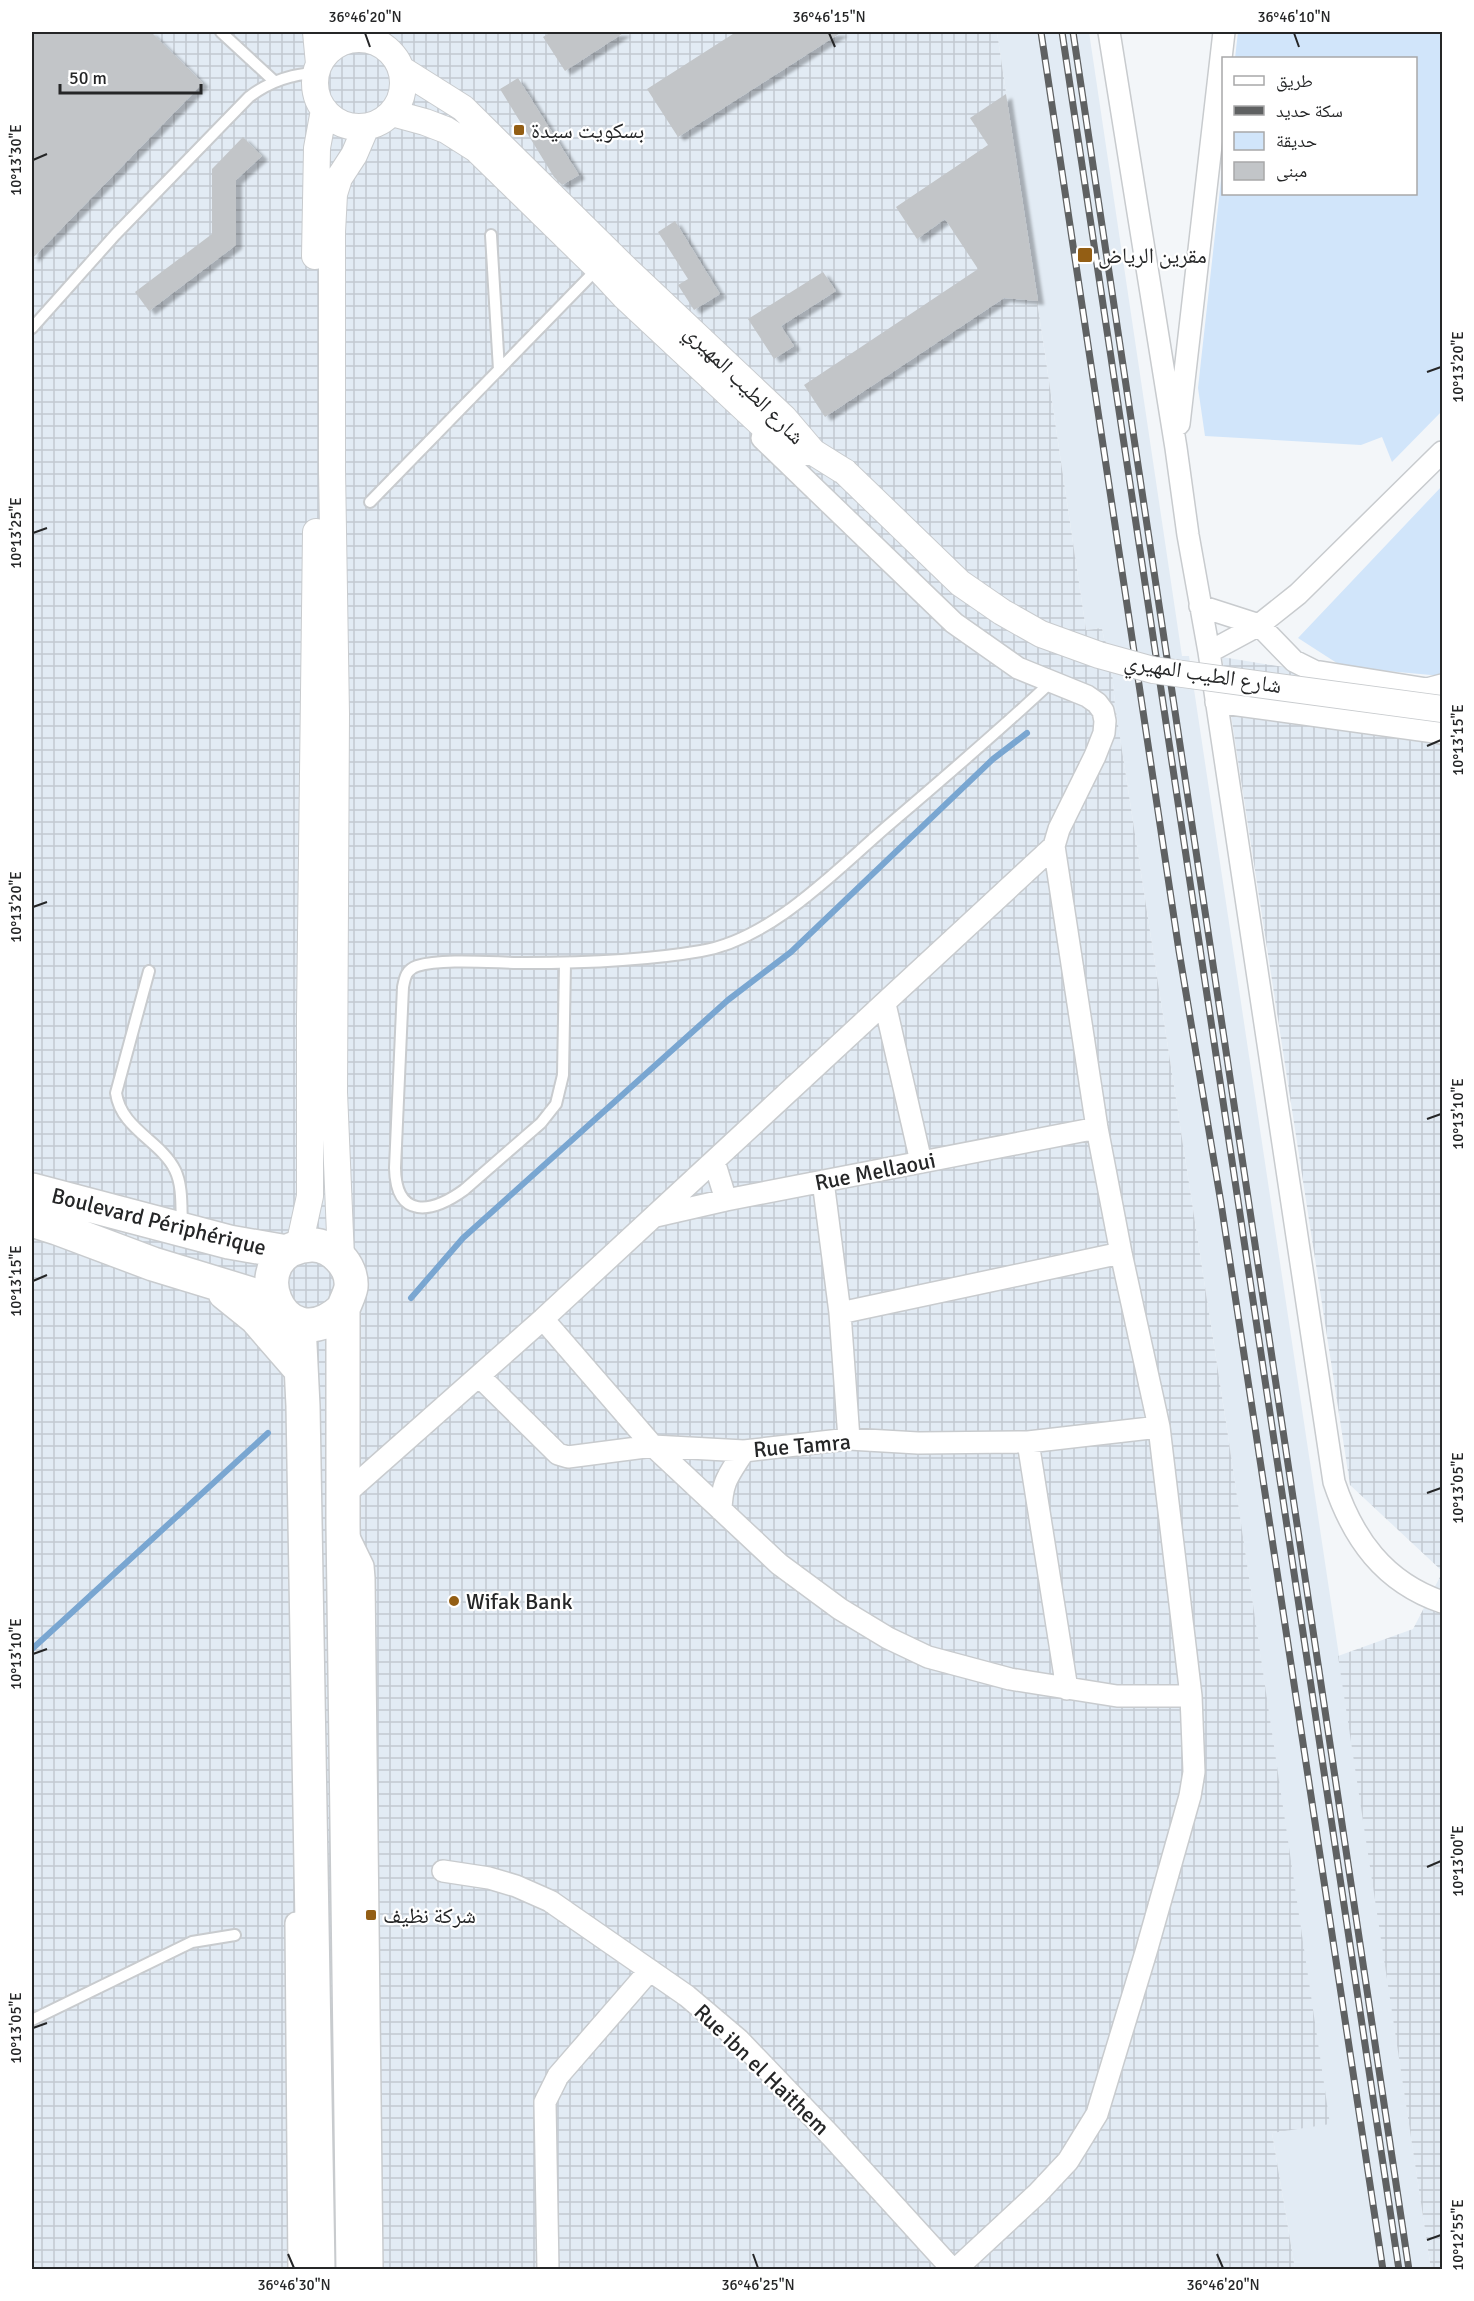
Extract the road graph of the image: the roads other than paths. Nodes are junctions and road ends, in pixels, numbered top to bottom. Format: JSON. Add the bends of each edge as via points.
{"nodes":[{"id":1,"x":221,"y":32,"type":"edge"},
{"id":2,"x":316,"y":32,"type":"edge"},
{"id":3,"x":1108,"y":32,"type":"edge"},
{"id":4,"x":1224,"y":32,"type":"edge"},
{"id":5,"x":375,"y":37,"type":"edge"},
{"id":6,"x":318,"y":68,"type":"junction"},
{"id":7,"x":401,"y":69,"type":"junction"},
{"id":8,"x":274,"y":81,"type":"junction"},
{"id":9,"x":324,"y":110,"type":"junction"},
{"id":10,"x":392,"y":113,"type":"junction"},
{"id":11,"x":366,"y":126,"type":"junction"},
{"id":12,"x":491,"y":235,"type":"dead end"},
{"id":13,"x":598,"y":268,"type":"junction"},
{"id":14,"x":32,"y":328,"type":"edge"},
{"id":15,"x":499,"y":370,"type":"junction"},
{"id":16,"x":750,"y":413,"type":"junction"},
{"id":17,"x":1176,"y":448,"type":"junction"},
{"id":18,"x":813,"y":452,"type":"junction"},
{"id":19,"x":1443,"y":452,"type":"edge"},
{"id":20,"x":370,"y":502,"type":"dead end"},
{"id":21,"x":1200,"y":606,"type":"junction"},
{"id":22,"x":1259,"y":625,"type":"junction"},
{"id":23,"x":1209,"y":652,"type":"junction"},
{"id":24,"x":1051,"y":682,"type":"junction"},
{"id":25,"x":1443,"y":685,"type":"edge"},
{"id":26,"x":1216,"y":702,"type":"junction"},
{"id":27,"x":1443,"y":709,"type":"edge"},
{"id":28,"x":1443,"y":734,"type":"edge"},
{"id":29,"x":1054,"y":846,"type":"junction"},
{"id":30,"x":565,"y":963,"type":"junction"},
{"id":31,"x":149,"y":971,"type":"dead end"},
{"id":32,"x":885,"y":1004,"type":"junction"},
{"id":33,"x":1097,"y":1128,"type":"junction"},
{"id":34,"x":714,"y":1161,"type":"junction"},
{"id":35,"x":921,"y":1162,"type":"junction"},
{"id":36,"x":823,"y":1181,"type":"junction"},
{"id":37,"x":32,"y":1190,"type":"edge"},
{"id":38,"x":726,"y":1200,"type":"junction"},
{"id":39,"x":653,"y":1217,"type":"junction"},
{"id":40,"x":32,"y":1220,"type":"edge"},
{"id":41,"x":182,"y":1229,"type":"junction"},
{"id":42,"x":293,"y":1249,"type":"junction"},
{"id":43,"x":1121,"y":1253,"type":"junction"},
{"id":44,"x":341,"y":1258,"type":"junction"},
{"id":45,"x":208,"y":1281,"type":"junction"},
{"id":46,"x":274,"y":1301,"type":"junction"},
{"id":47,"x":343,"y":1309,"type":"junction"},
{"id":48,"x":840,"y":1313,"type":"junction"},
{"id":49,"x":543,"y":1319,"type":"junction"},
{"id":50,"x":299,"y":1324,"type":"junction"},
{"id":51,"x":301,"y":1370,"type":"junction"},
{"id":52,"x":479,"y":1376,"type":"junction"},
{"id":53,"x":303,"y":1406,"type":"junction"},
{"id":54,"x":1159,"y":1427,"type":"junction"},
{"id":55,"x":849,"y":1439,"type":"junction"},
{"id":56,"x":1028,"y":1442,"type":"junction"},
{"id":57,"x":652,"y":1446,"type":"junction"},
{"id":58,"x":744,"y":1451,"type":"junction"},
{"id":59,"x":343,"y":1510,"type":"junction"},
{"id":60,"x":721,"y":1510,"type":"junction"},
{"id":61,"x":1443,"y":1602,"type":"edge"},
{"id":62,"x":1067,"y":1689,"type":"junction"},
{"id":63,"x":1191,"y":1696,"type":"junction"},
{"id":64,"x":443,"y":1870,"type":"dead end"},
{"id":65,"x":235,"y":1935,"type":"dead end"},
{"id":66,"x":650,"y":1970,"type":"junction"},
{"id":67,"x":32,"y":2020,"type":"edge"},
{"id":68,"x":299,"y":2270,"type":"edge"},
{"id":69,"x":318,"y":2270,"type":"edge"},
{"id":70,"x":353,"y":2270,"type":"edge"},
{"id":71,"x":372,"y":2270,"type":"edge"},
{"id":72,"x":548,"y":2270,"type":"edge"},
{"id":73,"x":954,"y":2270,"type":"edge"}],
"edges":[{"from":1,"to":8,"type":"lane"},
{"from":2,"to":6,"type":"street"},
{"from":3,"to":17,"type":"street"},
{"from":4,"to":17,"type":"street"},
{"from":5,"to":6,"type":"street","via":[[334,46]]},
{"from":5,"to":7,"type":"street"},
{"from":6,"to":8,"type":"lane"},
{"from":6,"to":9,"type":"street","via":[[316,92]]},
{"from":7,"to":10,"type":"street","via":[[402,93]]},
{"from":7,"to":18,"type":"street","name":"شارع الطيب المهيري","via":[[463,108],[784,418]]},
{"from":8,"to":14,"type":"lane","via":[[249,97],[115,235]]},
{"from":9,"to":11,"type":"street","via":[[343,124]]},
{"from":9,"to":42,"type":"street","via":[[317,148],[315,200],[310,1196]]},
{"from":10,"to":11,"type":"street"},
{"from":10,"to":13,"type":"street","name":"شارع الطيب المهيري","via":[[446,130],[476,149]]},
{"from":11,"to":44,"type":"street","via":[[334,194],[333,232],[334,1092]]},
{"from":12,"to":15,"type":"lane"},
{"from":13,"to":15,"type":"lane"},
{"from":13,"to":16,"type":"street","name":"شارع الطيب المهيري"},
{"from":15,"to":20,"type":"lane"},
{"from":16,"to":18,"type":"street","name":"شارع الطيب المهيري","via":[[794,452]]},
{"from":16,"to":24,"type":"street","via":[[757,430],[773,450],[954,623],[1008,662]]},
{"from":17,"to":21,"type":"street"},
{"from":18,"to":27,"type":"street","name":"شارع الطيب المهيري","bridge":true,"via":[[845,472],[960,583],[1041,634],[1153,670]]},
{"from":19,"to":22,"type":"street","via":[[1298,594]]},
{"from":21,"to":22,"type":"street"},
{"from":21,"to":23,"type":"street"},
{"from":22,"to":23,"type":"street"},
{"from":22,"to":25,"type":"street","via":[[1294,661],[1314,671],[1427,688]]},
{"from":23,"to":26,"type":"street"},
{"from":24,"to":29,"type":"street","via":[[1088,696],[1103,711],[1105,721],[1100,744]]},
{"from":24,"to":30,"type":"lane","via":[[808,894],[760,928],[705,950]]},
{"from":26,"to":28,"type":"street"},
{"from":26,"to":61,"type":"street","via":[[1334,1482],[1349,1521],[1380,1563],[1403,1584]]},
{"from":29,"to":32,"type":"street"},
{"from":29,"to":33,"type":"street"},
{"from":30,"to":30,"type":"lane","via":[[439,963],[406,972],[395,1174],[397,1188],[409,1203],[428,1208],[449,1201],[551,1113],[560,1095],[563,1074]]},
{"from":31,"to":41,"type":"lane","via":[[116,1093],[117,1104],[175,1170]]},
{"from":32,"to":34,"type":"street"},
{"from":32,"to":35,"type":"street"},
{"from":33,"to":35,"type":"street","name":"Rue Mellaoui"},
{"from":33,"to":43,"type":"street"},
{"from":34,"to":38,"type":"street"},
{"from":34,"to":39,"type":"street"},
{"from":35,"to":36,"type":"street","name":"Rue Mellaoui"},
{"from":36,"to":38,"type":"street","name":"Rue Mellaoui"},
{"from":36,"to":48,"type":"street"},
{"from":37,"to":41,"type":"highway","name":"Boulevard Périphérique"},
{"from":38,"to":39,"type":"street","name":"Rue Mellaoui"},
{"from":39,"to":49,"type":"street"},
{"from":40,"to":45,"type":"highway","name":"Boulevard Périphérique"},
{"from":41,"to":42,"type":"highway","name":"Boulevard Périphérique","via":[[229,1242]]},
{"from":42,"to":44,"type":"highway","via":[[314,1245]]},
{"from":42,"to":46,"type":"highway","via":[[278,1262],[272,1275]]},
{"from":43,"to":48,"type":"street"},
{"from":43,"to":54,"type":"street"},
{"from":44,"to":47,"type":"highway","via":[[351,1287]]},
{"from":45,"to":46,"type":"highway","name":"Boulevard Périphérique"},
{"from":45,"to":51,"type":"highway","via":[[256,1318]]},
{"from":46,"to":50,"type":"highway","via":[[289,1319]]},
{"from":47,"to":50,"type":"highway","via":[[331,1320],[316,1325]]},
{"from":47,"to":59,"type":"highway"},
{"from":48,"to":55,"type":"street"},
{"from":49,"to":52,"type":"street"},
{"from":49,"to":57,"type":"street"},
{"from":50,"to":51,"type":"highway"},
{"from":51,"to":53,"type":"highway"},
{"from":52,"to":57,"type":"street","name":"Rue Tamra","via":[[558,1454],[583,1456]]},
{"from":52,"to":59,"type":"street"},
{"from":53,"to":68,"type":"street","via":[[293,1413],[291,1435]]},
{"from":53,"to":69,"type":"highway"},
{"from":54,"to":56,"type":"street","name":"Rue Tamra"},
{"from":54,"to":63,"type":"street"},
{"from":55,"to":56,"type":"street","name":"Rue Tamra"},
{"from":55,"to":58,"type":"street","name":"Rue Tamra"},
{"from":56,"to":62,"type":"street"},
{"from":57,"to":58,"type":"street","name":"Rue Tamra"},
{"from":57,"to":60,"type":"street"},
{"from":58,"to":60,"type":"street","via":[[727,1477]]},
{"from":59,"to":70,"type":"highway"},
{"from":59,"to":71,"type":"street","via":[[364,1578]]},
{"from":60,"to":62,"type":"street","via":[[778,1564],[888,1638],[928,1657],[971,1670]]},
{"from":62,"to":63,"type":"street","via":[[1117,1696]]},
{"from":63,"to":73,"type":"street","via":[[1194,1772],[1190,1796],[1096,2114],[1068,2161]]},
{"from":64,"to":66,"type":"street","name":"Rue ibn el Haithem","via":[[489,1878],[550,1901]]},
{"from":65,"to":67,"type":"lane","via":[[192,1942]]},
{"from":66,"to":72,"type":"street","via":[[558,2076],[545,2102]]},
{"from":66,"to":73,"type":"street","name":"Rue ibn el Haithem","via":[[739,2040]]}]}
